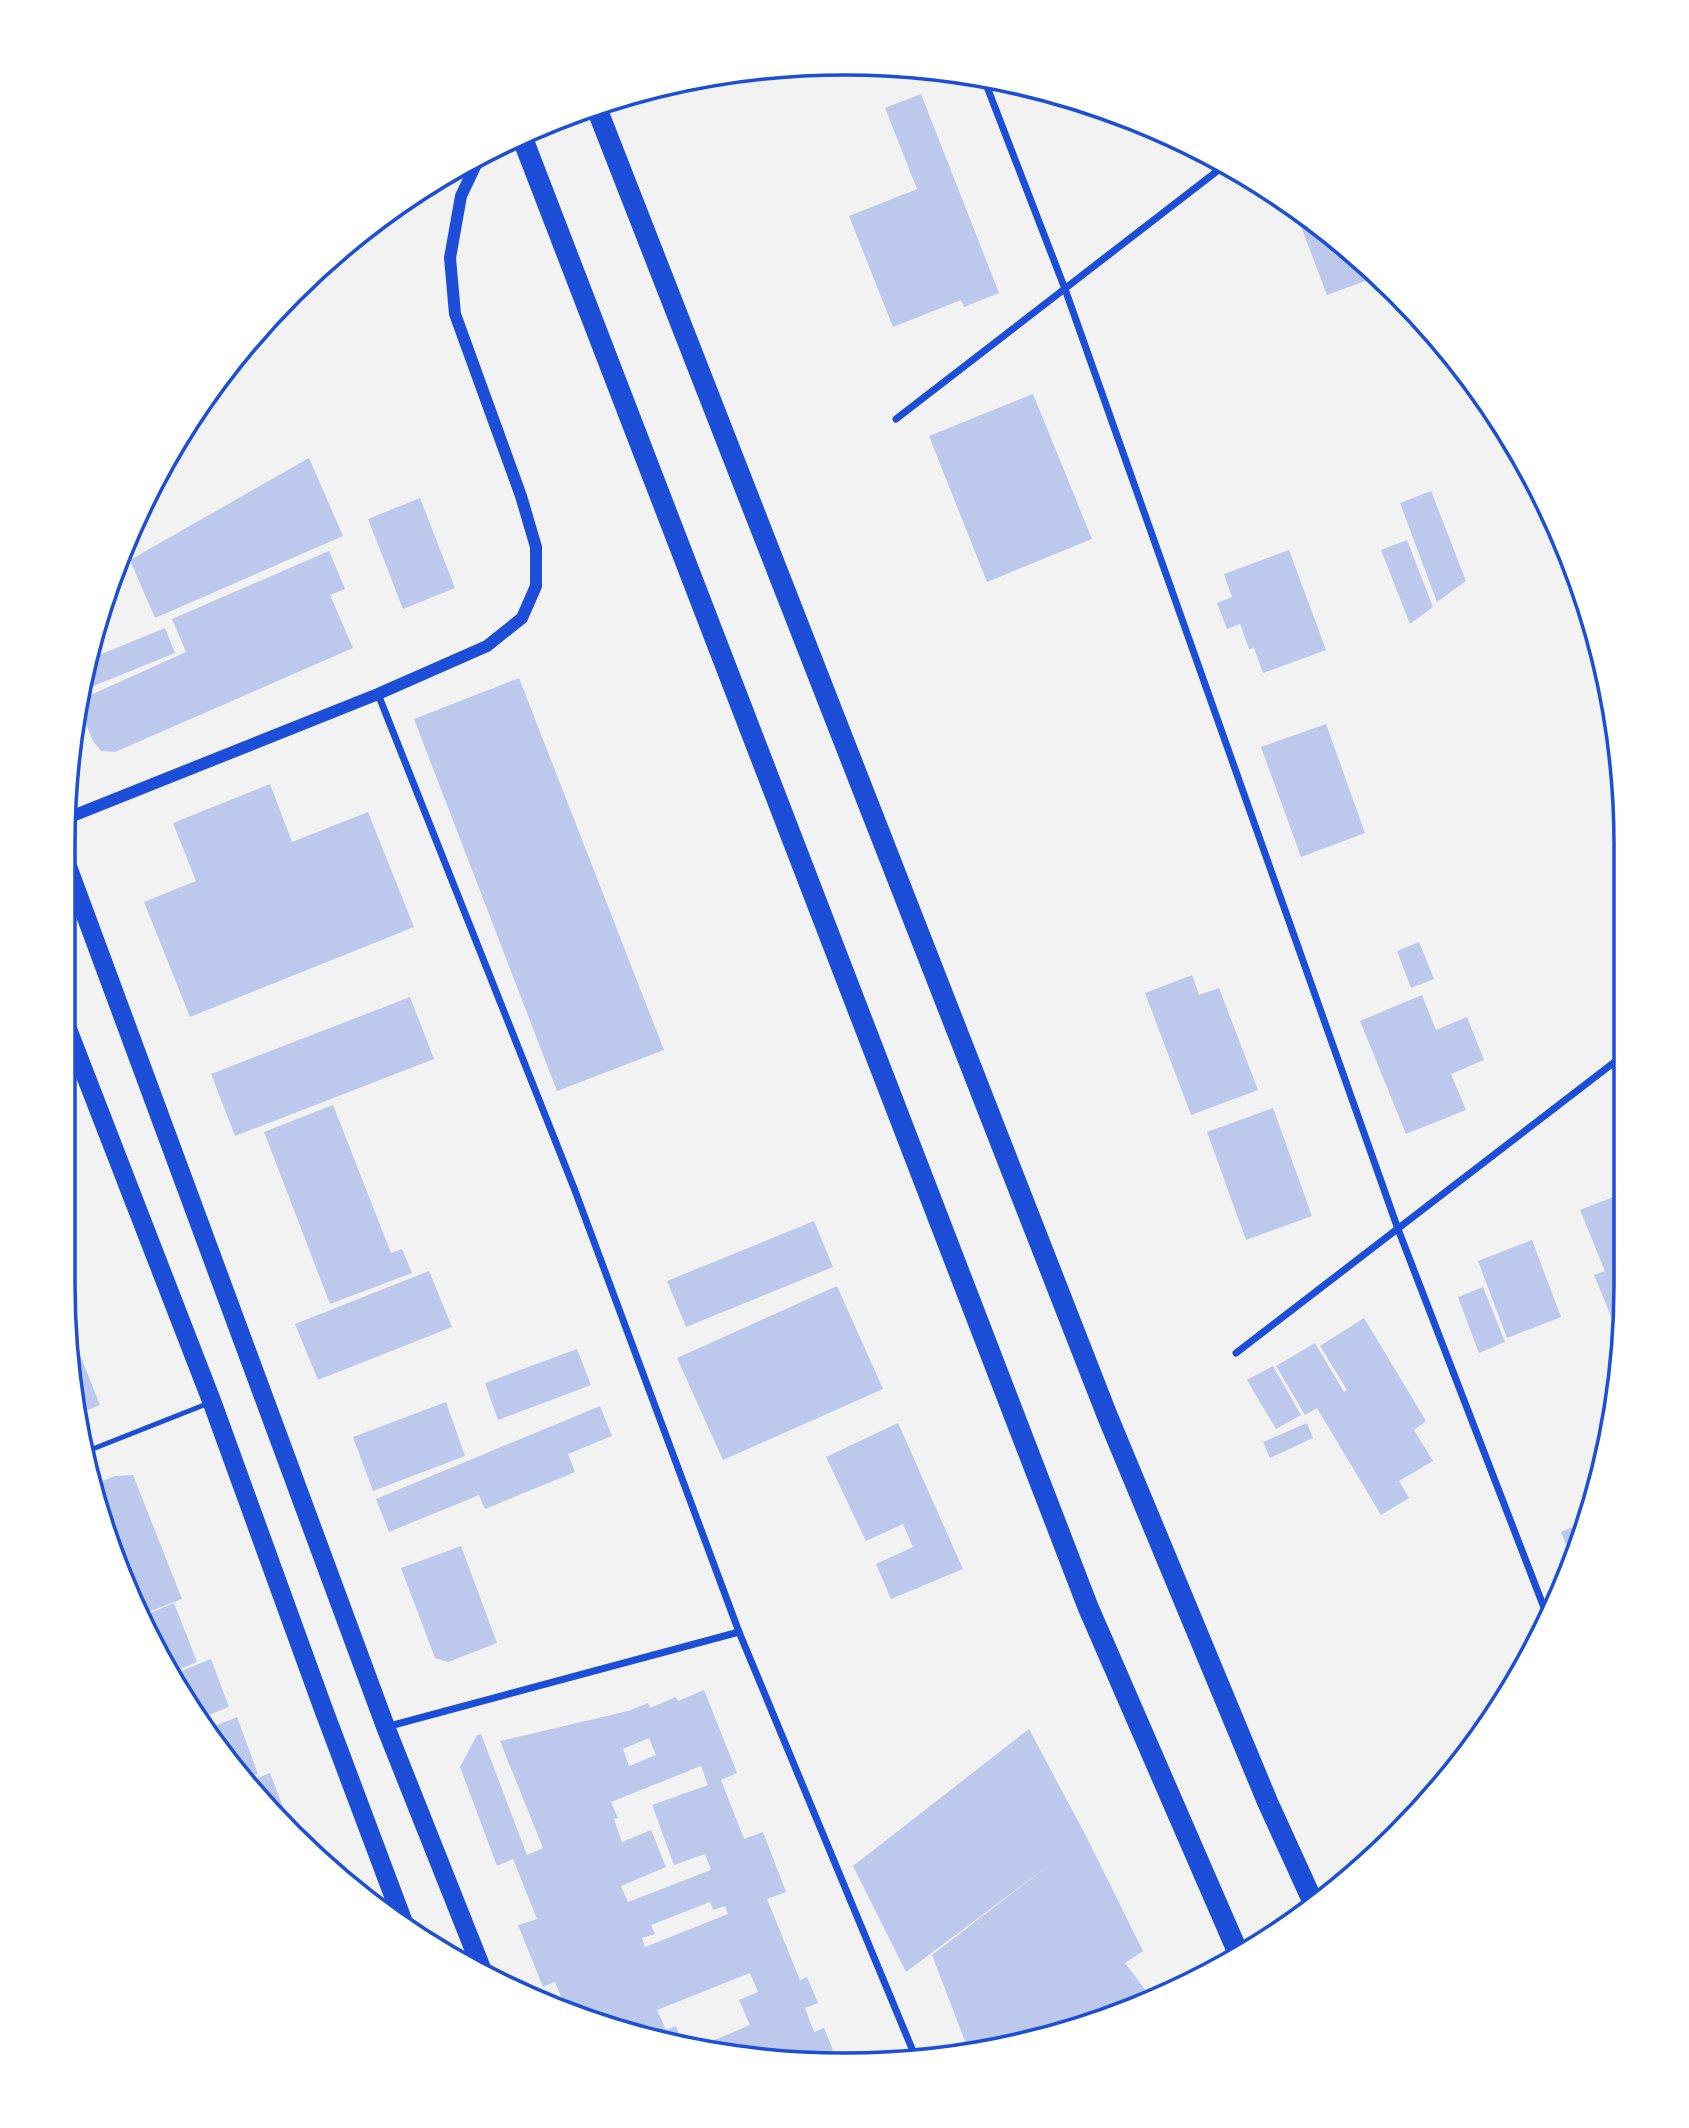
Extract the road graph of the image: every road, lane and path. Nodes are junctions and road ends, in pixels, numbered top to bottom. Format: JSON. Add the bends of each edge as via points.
{"nodes":[{"id":1,"x":988,"y":89,"type":"edge"},
{"id":2,"x":599,"y":115,"type":"edge"},
{"id":3,"x":526,"y":145,"type":"edge"},
{"id":4,"x":473,"y":171,"type":"edge"},
{"id":5,"x":1217,"y":172,"type":"edge"},
{"id":6,"x":1065,"y":289,"type":"junction"},
{"id":7,"x":897,"y":419,"type":"dead end"},
{"id":8,"x":378,"y":694,"type":"junction"},
{"id":9,"x":76,"y":815,"type":"edge"},
{"id":10,"x":75,"y":887,"type":"edge"},
{"id":11,"x":75,"y":1048,"type":"edge"},
{"id":12,"x":1614,"y":1062,"type":"edge"},
{"id":13,"x":1398,"y":1229,"type":"junction"},
{"id":14,"x":1236,"y":1353,"type":"dead end"},
{"id":15,"x":212,"y":1402,"type":"junction"},
{"id":16,"x":93,"y":1449,"type":"edge"},
{"id":17,"x":1543,"y":1605,"type":"edge"},
{"id":18,"x":739,"y":1632,"type":"junction"},
{"id":19,"x":386,"y":1728,"type":"junction"},
{"id":20,"x":1310,"y":1896,"type":"edge"},
{"id":21,"x":399,"y":1910,"type":"edge"},
{"id":22,"x":1235,"y":1946,"type":"edge"},
{"id":23,"x":478,"y":1959,"type":"edge"},
{"id":24,"x":912,"y":2049,"type":"edge"}],
"edges":[{"from":1,"to":6,"type":"street"},
{"from":2,"to":20,"type":"highway","via":[[1107,1415]]},
{"from":3,"to":22,"type":"highway","via":[[1088,1607]]},
{"from":4,"to":8,"type":"street","via":[[461,196],[450,258],[455,314],[521,496],[536,547],[536,586],[522,618],[487,646]]},
{"from":5,"to":6,"type":"street"},
{"from":6,"to":7,"type":"street"},
{"from":6,"to":13,"type":"street"},
{"from":8,"to":9,"type":"street"},
{"from":8,"to":18,"type":"street","via":[[573,1188]]},
{"from":10,"to":19,"type":"highway"},
{"from":11,"to":15,"type":"highway"},
{"from":12,"to":13,"type":"street"},
{"from":13,"to":14,"type":"street"},
{"from":13,"to":17,"type":"street"},
{"from":15,"to":16,"type":"lane"},
{"from":15,"to":21,"type":"highway"},
{"from":18,"to":19,"type":"street"},
{"from":18,"to":24,"type":"street"},
{"from":19,"to":23,"type":"highway"}]}
